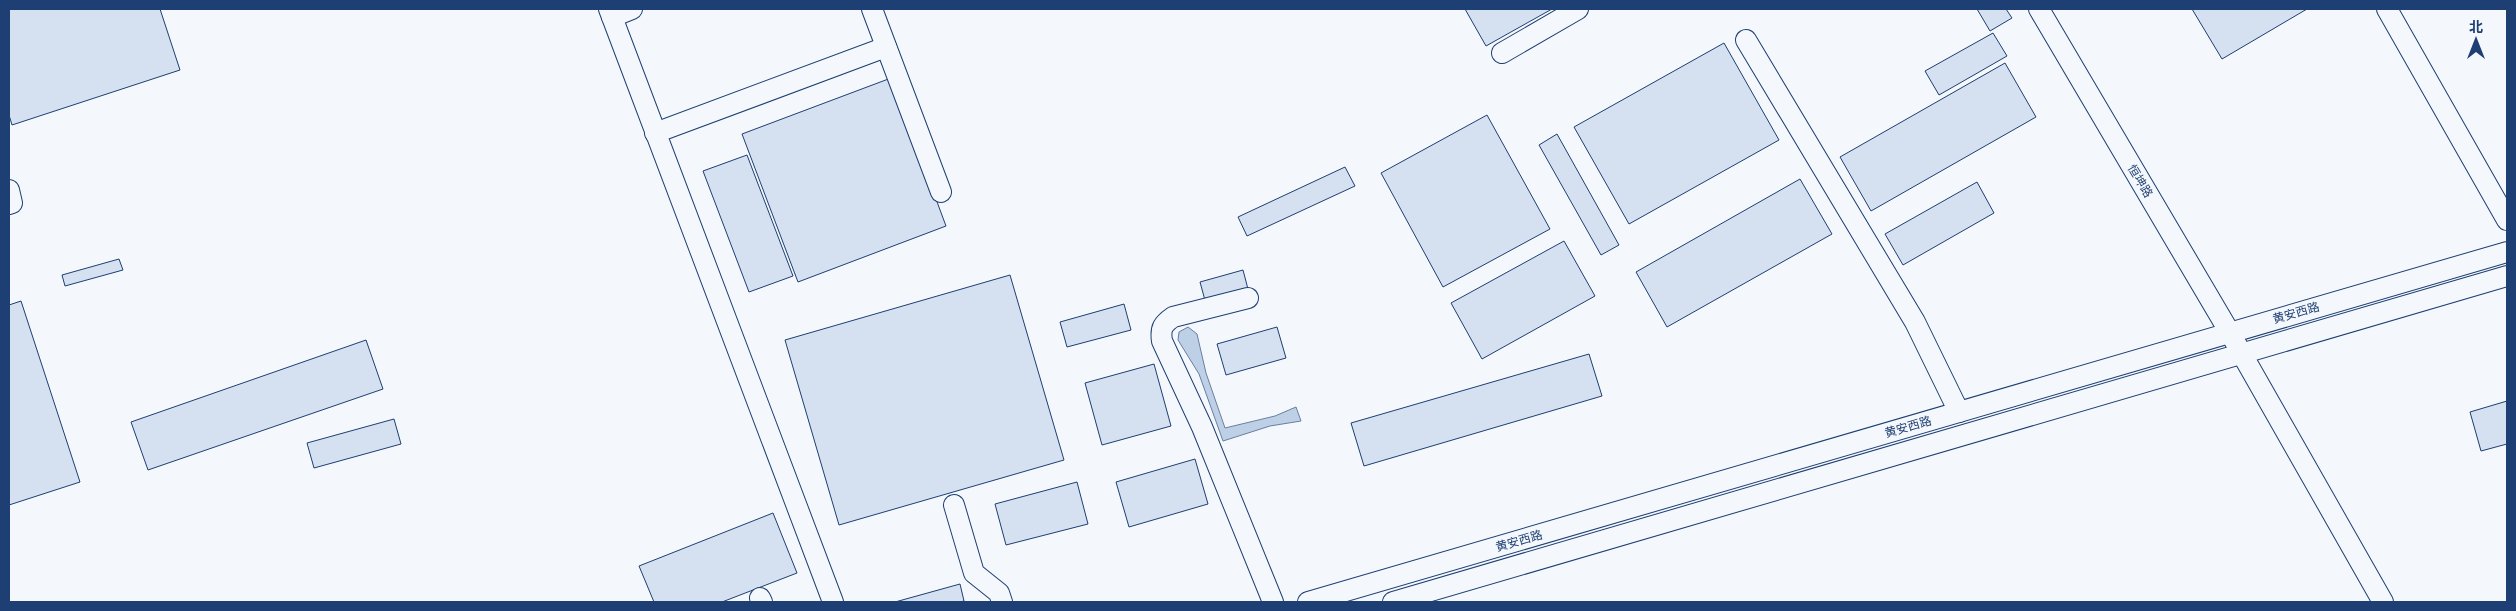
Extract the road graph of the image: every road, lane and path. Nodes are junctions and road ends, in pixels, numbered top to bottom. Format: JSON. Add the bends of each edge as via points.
{"nodes":[{"id":1,"x":632,"y":9,"type":"edge"},
{"id":2,"x":872,"y":9,"type":"edge"},
{"id":3,"x":1578,"y":9,"type":"edge"},
{"id":4,"x":2039,"y":9,"type":"edge"},
{"id":5,"x":2387,"y":9,"type":"edge"},
{"id":6,"x":610,"y":13,"type":"edge"},
{"id":7,"x":1746,"y":40,"type":"dead end"},
{"id":8,"x":886,"y":47,"type":"junction"},
{"id":9,"x":1502,"y":53,"type":"dead end"},
{"id":10,"x":655,"y":134,"type":"junction"},
{"id":11,"x":9,"y":190,"type":"edge"},
{"id":12,"x":941,"y":192,"type":"dead end"},
{"id":13,"x":9,"y":204,"type":"edge"},
{"id":14,"x":2507,"y":220,"type":"edge"},
{"id":15,"x":2507,"y":252,"type":"edge"},
{"id":16,"x":2507,"y":276,"type":"edge"},
{"id":17,"x":1248,"y":298,"type":"dead end"},
{"id":18,"x":2230,"y":333,"type":"junction"},
{"id":19,"x":2241,"y":353,"type":"junction"},
{"id":20,"x":1959,"y":412,"type":"junction"},
{"id":21,"x":954,"y":505,"type":"dead end"},
{"id":22,"x":833,"y":602,"type":"edge"},
{"id":23,"x":1002,"y":602,"type":"edge"},
{"id":24,"x":1273,"y":602,"type":"edge"},
{"id":25,"x":1308,"y":602,"type":"edge"},
{"id":26,"x":1398,"y":602,"type":"edge"},
{"id":27,"x":2383,"y":602,"type":"edge"}],
"edges":[{"from":1,"to":6,"type":"street"},
{"from":2,"to":8,"type":"street"},
{"from":3,"to":9,"type":"street"},
{"from":4,"to":18,"type":"street","name":"恒坤路"},
{"from":5,"to":14,"type":"street"},
{"from":6,"to":10,"type":"street"},
{"from":7,"to":20,"type":"street","via":[[1915,322]]},
{"from":8,"to":10,"type":"street"},
{"from":8,"to":12,"type":"street"},
{"from":10,"to":22,"type":"street"},
{"from":11,"to":13,"type":"street","via":[[12,203]]},
{"from":15,"to":18,"type":"street","name":"黄安西路"},
{"from":16,"to":19,"type":"street","name":"黄安西路"},
{"from":17,"to":24,"type":"street","via":[[1173,318],[1164,324],[1160,332]]},
{"from":18,"to":19,"type":"street","name":"恒坤路"},
{"from":18,"to":20,"type":"street","name":"黄安西路"},
{"from":19,"to":26,"type":"street","name":"黄安西路"},
{"from":19,"to":27,"type":"street","name":"恒坤路"},
{"from":20,"to":25,"type":"street","name":"黄安西路"},
{"from":21,"to":23,"type":"street","via":[[974,573],[999,593]]}]}
